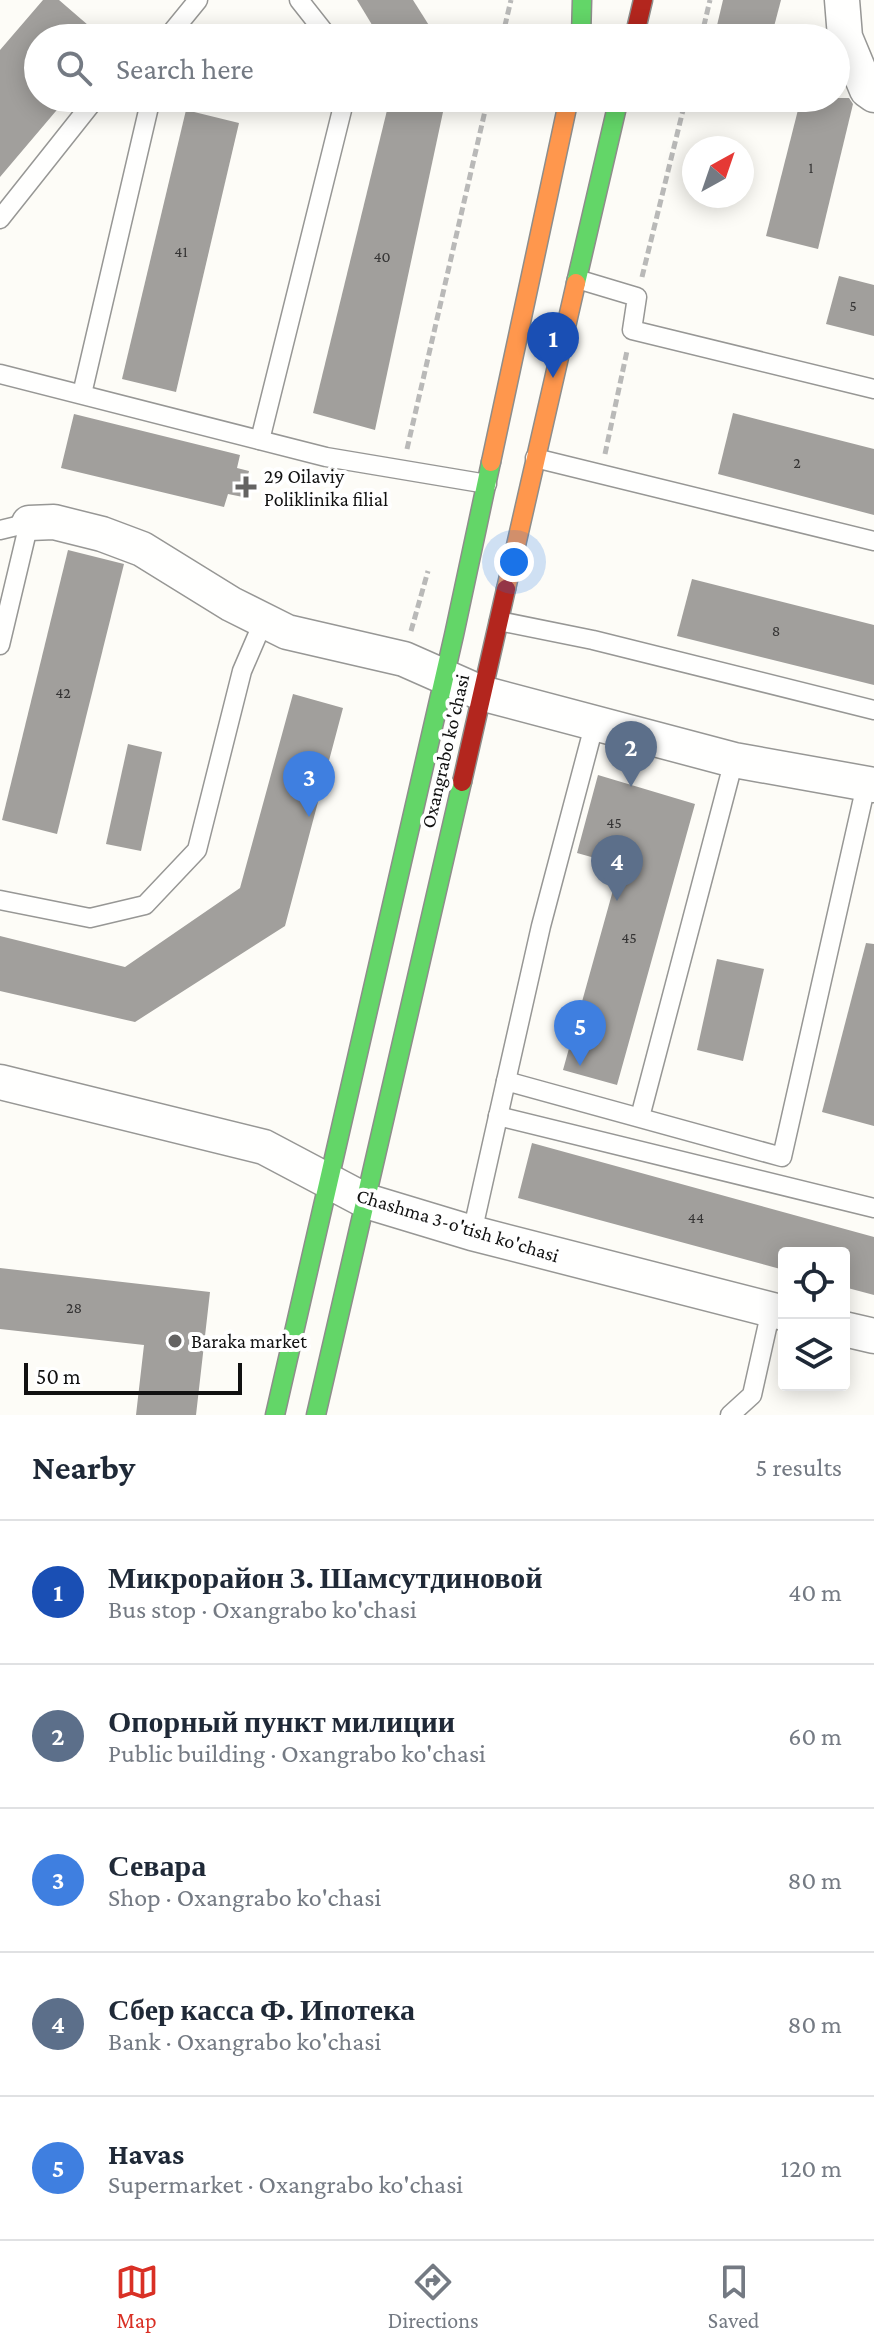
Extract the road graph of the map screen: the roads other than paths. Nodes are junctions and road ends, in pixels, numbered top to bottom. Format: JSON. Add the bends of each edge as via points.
{"nodes":[{"id":1,"x":198,"y":0,"type":"edge"},
{"id":2,"x":299,"y":0,"type":"edge"},
{"id":3,"x":643,"y":0,"type":"edge"},
{"id":4,"x":842,"y":0,"type":"edge"},
{"id":5,"x":582,"y":2,"type":"edge"},
{"id":6,"x":178,"y":24,"type":"edge"},
{"id":7,"x":318,"y":24,"type":"edge"},
{"id":8,"x":581,"y":24,"type":"edge"},
{"id":9,"x":637,"y":24,"type":"edge"},
{"id":10,"x":844,"y":24,"type":"edge"},
{"id":11,"x":850,"y":49,"type":"edge"},
{"id":12,"x":874,"y":95,"type":"edge"},
{"id":13,"x":85,"y":112,"type":"edge"},
{"id":14,"x":148,"y":112,"type":"edge"},
{"id":15,"x":342,"y":112,"type":"edge"},
{"id":16,"x":566,"y":112,"type":"edge"},
{"id":17,"x":616,"y":112,"type":"edge"},
{"id":18,"x":0,"y":219,"type":"edge"},
{"id":19,"x":576,"y":279,"type":"junction"},
{"id":20,"x":0,"y":374,"type":"edge"},
{"id":21,"x":874,"y":389,"type":"edge"},
{"id":22,"x":82,"y":394,"type":"junction"},
{"id":23,"x":260,"y":440,"type":"junction"},
{"id":24,"x":535,"y":458,"type":"junction"},
{"id":25,"x":487,"y":484,"type":"junction"},
{"id":26,"x":15,"y":526,"type":"edge"},
{"id":27,"x":874,"y":541,"type":"edge"},
{"id":28,"x":264,"y":620,"type":"junction"},
{"id":29,"x":497,"y":621,"type":"junction"},
{"id":30,"x":0,"y":645,"type":"edge"},
{"id":31,"x":444,"y":676,"type":"junction"},
{"id":32,"x":481,"y":693,"type":"junction"},
{"id":33,"x":874,"y":710,"type":"edge"},
{"id":34,"x":595,"y":722,"type":"junction"},
{"id":35,"x":734,"y":760,"type":"junction"},
{"id":36,"x":870,"y":785,"type":"edge"},
{"id":37,"x":0,"y":900,"type":"edge"},
{"id":38,"x":506,"y":1081,"type":"junction"},
{"id":39,"x":0,"y":1082,"type":"edge"},
{"id":40,"x":498,"y":1116,"type":"junction"},
{"id":41,"x":640,"y":1117,"type":"junction"},
{"id":42,"x":328,"y":1181,"type":"junction"},
{"id":43,"x":366,"y":1201,"type":"junction"},
{"id":44,"x":874,"y":1208,"type":"edge"},
{"id":45,"x":472,"y":1233,"type":"junction"},
{"id":46,"x":777,"y":1312,"type":"edge"},
{"id":47,"x":850,"y":1330,"type":"edge"},
{"id":48,"x":874,"y":1336,"type":"edge"},
{"id":49,"x":275,"y":1415,"type":"edge"},
{"id":50,"x":316,"y":1415,"type":"edge"},
{"id":51,"x":730,"y":1415,"type":"edge"}],
"edges":[{"from":1,"to":6,"type":"lane"},
{"from":2,"to":7,"type":"lane"},
{"from":3,"to":9,"type":"main road"},
{"from":4,"to":10,"type":"street"},
{"from":5,"to":8,"type":"main road"},
{"from":11,"to":12,"type":"street"},
{"from":13,"to":18,"type":"lane"},
{"from":14,"to":22,"type":"lane"},
{"from":15,"to":23,"type":"lane"},
{"from":16,"to":25,"type":"main road","name":"Oxangrabo ko'chasi"},
{"from":17,"to":19,"type":"main road","name":"Oxangrabo ko'chasi"},
{"from":19,"to":21,"type":"lane","via":[[637,297],[632,330]]},
{"from":19,"to":24,"type":"main road","name":"Oxangrabo ko'chasi"},
{"from":20,"to":22,"type":"lane"},
{"from":22,"to":23,"type":"lane"},
{"from":23,"to":25,"type":"lane","via":[[326,457]]},
{"from":24,"to":27,"type":"lane"},
{"from":24,"to":29,"type":"main road","name":"Oxangrabo ko'chasi"},
{"from":25,"to":31,"type":"main road","name":"Oxangrabo ko'chasi"},
{"from":26,"to":28,"type":"street","via":[[54,522],[142,549]]},
{"from":26,"to":30,"type":"lane"},
{"from":28,"to":31,"type":"street","via":[[287,632],[404,659]]},
{"from":28,"to":37,"type":"lane","via":[[242,671],[197,850],[145,905],[90,918]]},
{"from":29,"to":32,"type":"main road","name":"Oxangrabo ko'chasi"},
{"from":29,"to":33,"type":"lane"},
{"from":31,"to":32,"type":"street"},
{"from":31,"to":42,"type":"main road","name":"Oxangrabo ko'chasi"},
{"from":32,"to":34,"type":"street"},
{"from":32,"to":43,"type":"main road","name":"Oxangrabo ko'chasi"},
{"from":34,"to":35,"type":"street"},
{"from":34,"to":38,"type":"lane"},
{"from":35,"to":36,"type":"street"},
{"from":35,"to":41,"type":"lane"},
{"from":36,"to":41,"type":"lane","via":[[782,1157]]},
{"from":38,"to":40,"type":"lane"},
{"from":38,"to":41,"type":"lane"},
{"from":39,"to":42,"type":"street","name":"Chashma 3-o'tish ko'chasi","via":[[264,1147]]},
{"from":40,"to":44,"type":"lane"},
{"from":40,"to":45,"type":"lane"},
{"from":42,"to":43,"type":"street","name":"Chashma 3-o'tish ko'chasi"},
{"from":42,"to":49,"type":"main road","name":"Oxangrabo ko'chasi"},
{"from":43,"to":45,"type":"street","name":"Chashma 3-o'tish ko'chasi"},
{"from":43,"to":50,"type":"main road","name":"Oxangrabo ko'chasi"},
{"from":45,"to":46,"type":"street","name":"Chashma 3-o'tish ko'chasi"},
{"from":46,"to":51,"type":"lane","via":[[752,1395]]},
{"from":47,"to":48,"type":"street"}]}
